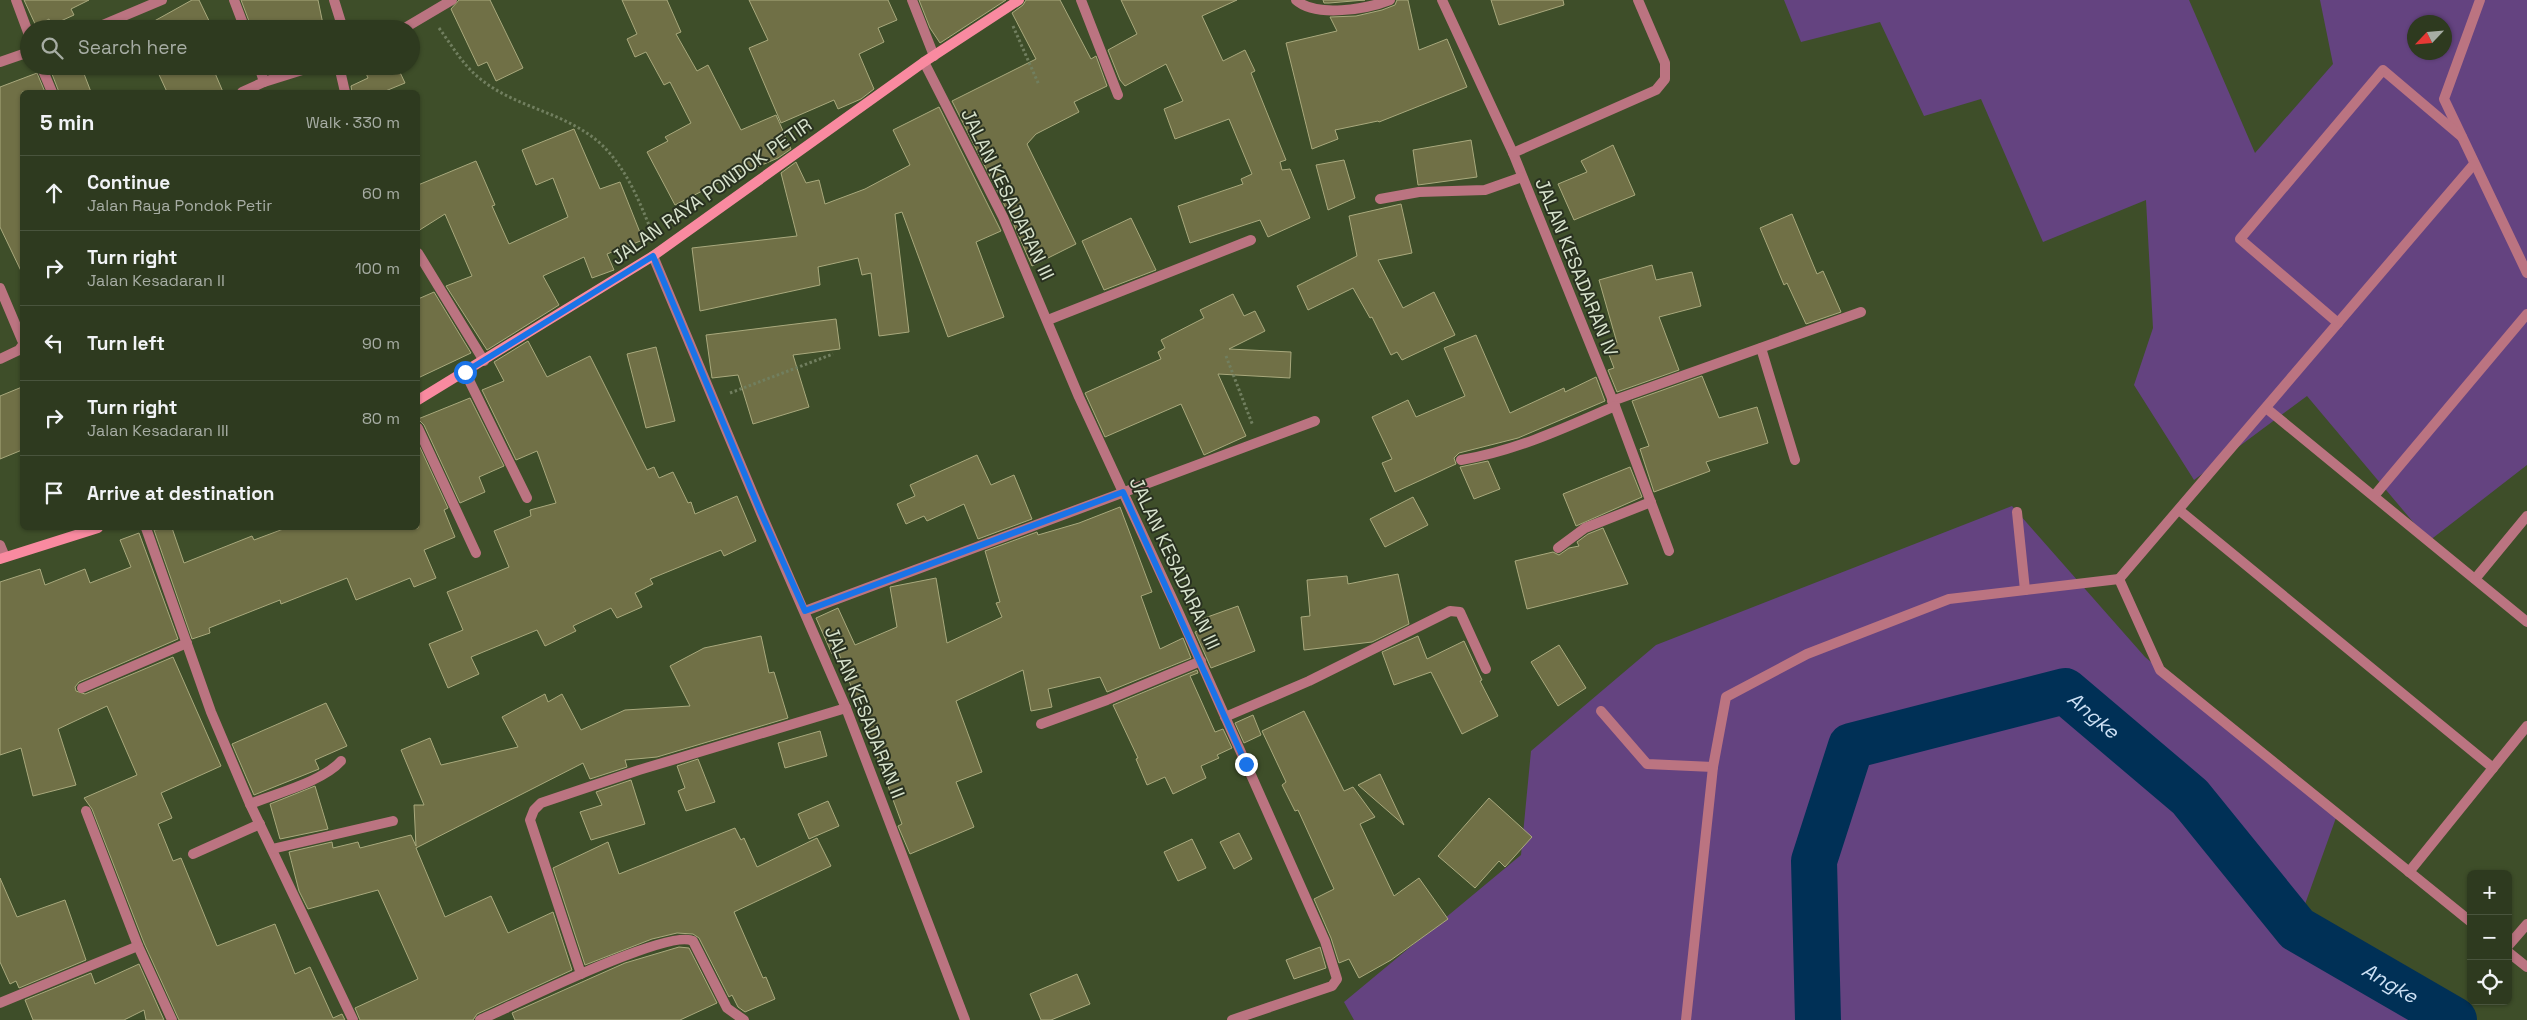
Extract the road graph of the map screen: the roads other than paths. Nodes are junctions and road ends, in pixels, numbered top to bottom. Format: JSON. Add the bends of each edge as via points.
{"nodes":[{"id":1,"x":16,"y":0,"type":"edge"},
{"id":2,"x":162,"y":0,"type":"edge"},
{"id":3,"x":234,"y":0,"type":"edge"},
{"id":4,"x":334,"y":0,"type":"edge"},
{"id":5,"x":452,"y":0,"type":"edge"},
{"id":6,"x":912,"y":0,"type":"edge"},
{"id":7,"x":1019,"y":0,"type":"edge"},
{"id":8,"x":1081,"y":0,"type":"edge"},
{"id":9,"x":1296,"y":0,"type":"edge"},
{"id":10,"x":1390,"y":0,"type":"edge"},
{"id":11,"x":1442,"y":0,"type":"edge"},
{"id":12,"x":1638,"y":0,"type":"edge"},
{"id":13,"x":2477,"y":1,"type":"edge"},
{"id":14,"x":23,"y":20,"type":"edge"},
{"id":15,"x":114,"y":20,"type":"edge"},
{"id":16,"x":242,"y":20,"type":"edge"},
{"id":17,"x":340,"y":20,"type":"edge"},
{"id":18,"x":419,"y":20,"type":"edge"},
{"id":19,"x":20,"y":55,"type":"edge"},
{"id":20,"x":934,"y":56,"type":"junction"},
{"id":21,"x":0,"y":62,"type":"edge"},
{"id":22,"x":924,"y":62,"type":"junction"},
{"id":23,"x":45,"y":75,"type":"edge"},
{"id":24,"x":261,"y":75,"type":"edge"},
{"id":25,"x":286,"y":75,"type":"edge"},
{"id":26,"x":341,"y":75,"type":"edge"},
{"id":27,"x":264,"y":82,"type":"junction"},
{"id":28,"x":51,"y":90,"type":"edge"},
{"id":29,"x":246,"y":90,"type":"edge"},
{"id":30,"x":345,"y":90,"type":"edge"},
{"id":31,"x":1118,"y":95,"type":"dead end"},
{"id":32,"x":2462,"y":137,"type":"junction"},
{"id":33,"x":1513,"y":153,"type":"junction"},
{"id":34,"x":2474,"y":164,"type":"junction"},
{"id":35,"x":1522,"y":177,"type":"junction"},
{"id":36,"x":1380,"y":199,"type":"dead end"},
{"id":37,"x":1251,"y":240,"type":"dead end"},
{"id":38,"x":656,"y":253,"type":"junction"},
{"id":39,"x":420,"y":256,"type":"edge"},
{"id":40,"x":2527,"y":273,"type":"edge"},
{"id":41,"x":0,"y":288,"type":"edge"},
{"id":42,"x":1861,"y":312,"type":"dead end"},
{"id":43,"x":2527,"y":314,"type":"edge"},
{"id":44,"x":1048,"y":320,"type":"junction"},
{"id":45,"x":2338,"y":323,"type":"junction"},
{"id":46,"x":20,"y":335,"type":"edge"},
{"id":47,"x":1761,"y":348,"type":"junction"},
{"id":48,"x":20,"y":350,"type":"edge"},
{"id":49,"x":0,"y":359,"type":"edge"},
{"id":50,"x":484,"y":361,"type":"junction"},
{"id":51,"x":465,"y":372,"type":"junction"},
{"id":52,"x":420,"y":399,"type":"edge"},
{"id":53,"x":1613,"y":403,"type":"junction"},
{"id":54,"x":2266,"y":408,"type":"junction"},
{"id":55,"x":1315,"y":421,"type":"dead end"},
{"id":56,"x":420,"y":432,"type":"edge"},
{"id":57,"x":1461,"y":460,"type":"dead end"},
{"id":58,"x":1795,"y":460,"type":"dead end"},
{"id":59,"x":1123,"y":492,"type":"junction"},
{"id":60,"x":2374,"y":496,"type":"junction"},
{"id":61,"x":527,"y":498,"type":"dead end"},
{"id":62,"x":1651,"y":502,"type":"junction"},
{"id":63,"x":2179,"y":510,"type":"junction"},
{"id":64,"x":2018,"y":512,"type":"dead end"},
{"id":65,"x":2527,"y":516,"type":"edge"},
{"id":66,"x":92,"y":530,"type":"edge"},
{"id":67,"x":147,"y":530,"type":"edge"},
{"id":68,"x":0,"y":545,"type":"edge"},
{"id":69,"x":1558,"y":548,"type":"dead end"},
{"id":70,"x":1669,"y":551,"type":"dead end"},
{"id":71,"x":476,"y":553,"type":"dead end"},
{"id":72,"x":2,"y":558,"type":"edge"},
{"id":73,"x":2119,"y":579,"type":"junction"},
{"id":74,"x":2475,"y":579,"type":"junction"},
{"id":75,"x":2025,"y":590,"type":"junction"},
{"id":76,"x":805,"y":611,"type":"junction"},
{"id":77,"x":2527,"y":622,"type":"edge"},
{"id":78,"x":187,"y":643,"type":"junction"},
{"id":79,"x":1200,"y":661,"type":"junction"},
{"id":80,"x":1486,"y":669,"type":"dead end"},
{"id":81,"x":82,"y":688,"type":"dead end"},
{"id":82,"x":846,"y":708,"type":"junction"},
{"id":83,"x":1601,"y":711,"type":"dead end"},
{"id":84,"x":1225,"y":717,"type":"junction"},
{"id":85,"x":1041,"y":724,"type":"dead end"},
{"id":86,"x":2527,"y":726,"type":"edge"},
{"id":87,"x":341,"y":761,"type":"dead end"},
{"id":88,"x":1713,"y":767,"type":"junction"},
{"id":89,"x":2493,"y":768,"type":"junction"},
{"id":90,"x":250,"y":804,"type":"junction"},
{"id":91,"x":86,"y":811,"type":"dead end"},
{"id":92,"x":393,"y":821,"type":"dead end"},
{"id":93,"x":260,"y":824,"type":"junction"},
{"id":94,"x":272,"y":849,"type":"junction"},
{"id":95,"x":193,"y":854,"type":"dead end"},
{"id":96,"x":2409,"y":872,"type":"junction"},
{"id":97,"x":2467,"y":919,"type":"edge"},
{"id":98,"x":2527,"y":924,"type":"edge"},
{"id":99,"x":2512,"y":941,"type":"edge"},
{"id":100,"x":138,"y":946,"type":"junction"},
{"id":101,"x":2512,"y":955,"type":"edge"},
{"id":102,"x":2527,"y":968,"type":"edge"},
{"id":103,"x":581,"y":974,"type":"junction"},
{"id":104,"x":0,"y":1003,"type":"edge"},
{"id":105,"x":350,"y":1019,"type":"edge"},
{"id":106,"x":172,"y":1020,"type":"edge"},
{"id":107,"x":480,"y":1020,"type":"edge"},
{"id":108,"x":744,"y":1020,"type":"edge"},
{"id":109,"x":966,"y":1020,"type":"edge"},
{"id":110,"x":1232,"y":1020,"type":"edge"},
{"id":111,"x":1686,"y":1020,"type":"edge"}],
"edges":[{"from":1,"to":14,"type":"street"},
{"from":2,"to":15,"type":"street"},
{"from":3,"to":16,"type":"street"},
{"from":4,"to":17,"type":"street"},
{"from":5,"to":18,"type":"street"},
{"from":6,"to":20,"type":"street"},
{"from":7,"to":20,"type":"main road","name":"JALAN RAYA PONDOK PETIR"},
{"from":8,"to":31,"type":"street"},
{"from":9,"to":10,"type":"street","via":[[1310,9],[1342,10],[1371,8]]},
{"from":11,"to":33,"type":"street","name":"JALAN KESADARAN IV"},
{"from":12,"to":33,"type":"street","via":[[1666,64],[1665,79],[1656,90]]},
{"from":13,"to":32,"type":"street","via":[[2444,99]]},
{"from":19,"to":21,"type":"street"},
{"from":20,"to":22,"type":"main road","name":"JALAN RAYA PONDOK PETIR"},
{"from":22,"to":38,"type":"main road","name":"JALAN RAYA PONDOK PETIR"},
{"from":22,"to":44,"type":"street","name":"JALAN KESADARAN III","via":[[1003,217]]},
{"from":23,"to":28,"type":"street"},
{"from":24,"to":27,"type":"street"},
{"from":25,"to":27,"type":"street"},
{"from":26,"to":30,"type":"street"},
{"from":27,"to":29,"type":"street"},
{"from":32,"to":34,"type":"street"},
{"from":32,"to":45,"type":"street","via":[[2383,70],[2240,239]]},
{"from":33,"to":35,"type":"street","name":"JALAN KESADARAN IV"},
{"from":34,"to":40,"type":"street"},
{"from":34,"to":45,"type":"street"},
{"from":35,"to":36,"type":"street","via":[[1485,190],[1419,192]]},
{"from":35,"to":53,"type":"street","name":"JALAN KESADARAN IV"},
{"from":37,"to":44,"type":"street"},
{"from":38,"to":50,"type":"main road","name":"JALAN RAYA PONDOK PETIR"},
{"from":38,"to":76,"type":"street","name":"JALAN KESADARAN II","via":[[713,399]]},
{"from":39,"to":50,"type":"street"},
{"from":41,"to":46,"type":"street"},
{"from":42,"to":47,"type":"street"},
{"from":43,"to":60,"type":"street"},
{"from":44,"to":59,"type":"street","name":"JALAN KESADARAN III"},
{"from":45,"to":54,"type":"street"},
{"from":47,"to":53,"type":"street"},
{"from":47,"to":58,"type":"street"},
{"from":48,"to":49,"type":"street"},
{"from":50,"to":51,"type":"main road","name":"JALAN RAYA PONDOK PETIR"},
{"from":51,"to":52,"type":"main road","name":"JALAN RAYA PONDOK PETIR"},
{"from":51,"to":61,"type":"street"},
{"from":53,"to":57,"type":"street","via":[[1546,437]]},
{"from":53,"to":62,"type":"street","name":"JALAN KESADARAN IV"},
{"from":54,"to":60,"type":"street"},
{"from":54,"to":63,"type":"street"},
{"from":55,"to":59,"type":"street"},
{"from":56,"to":71,"type":"street"},
{"from":59,"to":76,"type":"street"},
{"from":59,"to":79,"type":"street","name":"JALAN KESADARAN III"},
{"from":60,"to":74,"type":"street"},
{"from":62,"to":69,"type":"street","via":[[1585,528]]},
{"from":62,"to":70,"type":"street","name":"JALAN KESADARAN IV"},
{"from":63,"to":73,"type":"street"},
{"from":63,"to":89,"type":"street"},
{"from":64,"to":75,"type":"street"},
{"from":65,"to":74,"type":"street"},
{"from":66,"to":72,"type":"main road"},
{"from":67,"to":78,"type":"street"},
{"from":68,"to":72,"type":"street"},
{"from":73,"to":75,"type":"street"},
{"from":73,"to":96,"type":"street","via":[[2160,670]]},
{"from":74,"to":77,"type":"street"},
{"from":75,"to":88,"type":"street","via":[[1949,599],[1807,654],[1726,697]]},
{"from":76,"to":82,"type":"street","name":"JALAN KESADARAN II"},
{"from":78,"to":81,"type":"street"},
{"from":78,"to":90,"type":"street","via":[[211,712]]},
{"from":79,"to":84,"type":"street","name":"JALAN KESADARAN III"},
{"from":79,"to":85,"type":"street"},
{"from":80,"to":84,"type":"street","via":[[1460,612],[1450,611],[1308,681]]},
{"from":82,"to":103,"type":"street","via":[[639,770],[541,803],[534,810],[530,820]]},
{"from":82,"to":109,"type":"street","name":"JALAN KESADARAN II"},
{"from":83,"to":88,"type":"street","via":[[1647,764]]},
{"from":84,"to":110,"type":"street","name":"JALAN KESADARAN III","via":[[1325,941],[1337,979],[1332,986],[1318,992]]},
{"from":86,"to":89,"type":"street"},
{"from":87,"to":90,"type":"street","via":[[321,776]]},
{"from":88,"to":111,"type":"street"},
{"from":89,"to":96,"type":"street"},
{"from":90,"to":93,"type":"street"},
{"from":91,"to":100,"type":"street"},
{"from":92,"to":94,"type":"street"},
{"from":93,"to":94,"type":"street"},
{"from":93,"to":95,"type":"street"},
{"from":94,"to":105,"type":"street"},
{"from":96,"to":97,"type":"street"},
{"from":98,"to":99,"type":"street"},
{"from":100,"to":104,"type":"street"},
{"from":100,"to":106,"type":"street"},
{"from":101,"to":102,"type":"street"},
{"from":103,"to":107,"type":"street"},
{"from":103,"to":108,"type":"street","via":[[621,957],[682,938],[689,939],[698,948],[727,1008]]}]}
